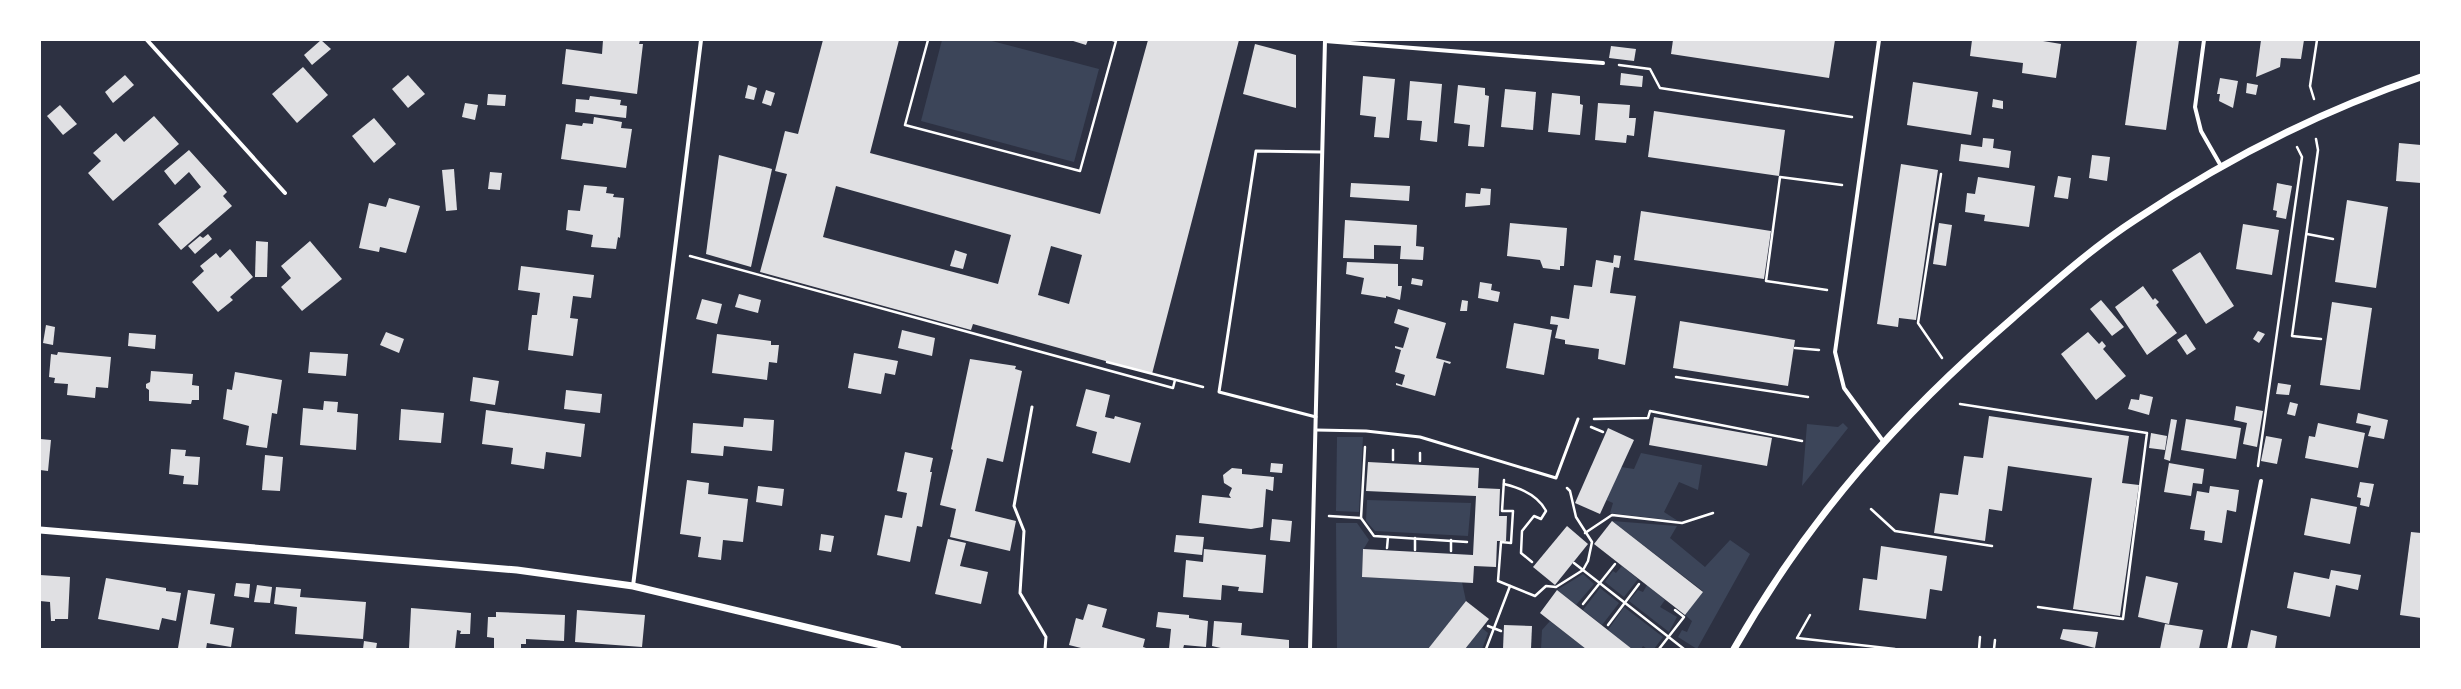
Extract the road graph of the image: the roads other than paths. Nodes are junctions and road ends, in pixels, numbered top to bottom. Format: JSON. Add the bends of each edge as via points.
{"nodes":[{"id":1,"x":147,"y":40,"type":"edge"},
{"id":2,"x":701,"y":40,"type":"edge"},
{"id":3,"x":1325,"y":40,"type":"edge"},
{"id":4,"x":1879,"y":40,"type":"edge"},
{"id":5,"x":2204,"y":40,"type":"edge"},
{"id":6,"x":1603,"y":63,"type":"road end"},
{"id":7,"x":2421,"y":77,"type":"edge"},
{"id":8,"x":1322,"y":152,"type":"junction"},
{"id":9,"x":2221,"y":166,"type":"junction"},
{"id":10,"x":285,"y":193,"type":"dead end"},
{"id":11,"x":1032,"y":407,"type":"dead end"},
{"id":12,"x":1316,"y":417,"type":"junction"},
{"id":13,"x":1578,"y":419,"type":"road end"},
{"id":14,"x":1316,"y":430,"type":"junction"},
{"id":15,"x":1883,"y":441,"type":"junction"},
{"id":16,"x":2261,"y":481,"type":"road end"},
{"id":17,"x":40,"y":530,"type":"edge"},
{"id":18,"x":634,"y":586,"type":"junction"},
{"id":19,"x":898,"y":649,"type":"edge"},
{"id":20,"x":1045,"y":649,"type":"edge"},
{"id":21,"x":1310,"y":649,"type":"edge"},
{"id":22,"x":1734,"y":649,"type":"edge"},
{"id":23,"x":2229,"y":649,"type":"edge"}],
"edges":[{"from":1,"to":10,"type":"street"},
{"from":2,"to":18,"type":"street"},
{"from":3,"to":6,"type":"street"},
{"from":3,"to":8,"type":"street"},
{"from":4,"to":15,"type":"street","via":[[1835,352],[1844,388]]},
{"from":5,"to":9,"type":"street","via":[[2195,107],[2201,131]]},
{"from":7,"to":9,"type":"street","via":[[2379,91],[2319,117]]},
{"from":8,"to":12,"type":"street"},
{"from":8,"to":12,"type":"lane","via":[[1256,151],[1219,392]]},
{"from":9,"to":15,"type":"street","via":[[2133,221],[2059,278],[1962,362]]},
{"from":11,"to":20,"type":"lane","via":[[1014,506],[1024,531],[1020,593],[1046,637]]},
{"from":12,"to":14,"type":"street"},
{"from":13,"to":14,"type":"lane","via":[[1556,478],[1420,436]]},
{"from":14,"to":21,"type":"street"},
{"from":15,"to":22,"type":"street","via":[[1818,520],[1758,608]]},
{"from":16,"to":23,"type":"street"},
{"from":17,"to":18,"type":"street","via":[[517,570]]},
{"from":18,"to":19,"type":"street"}]}
